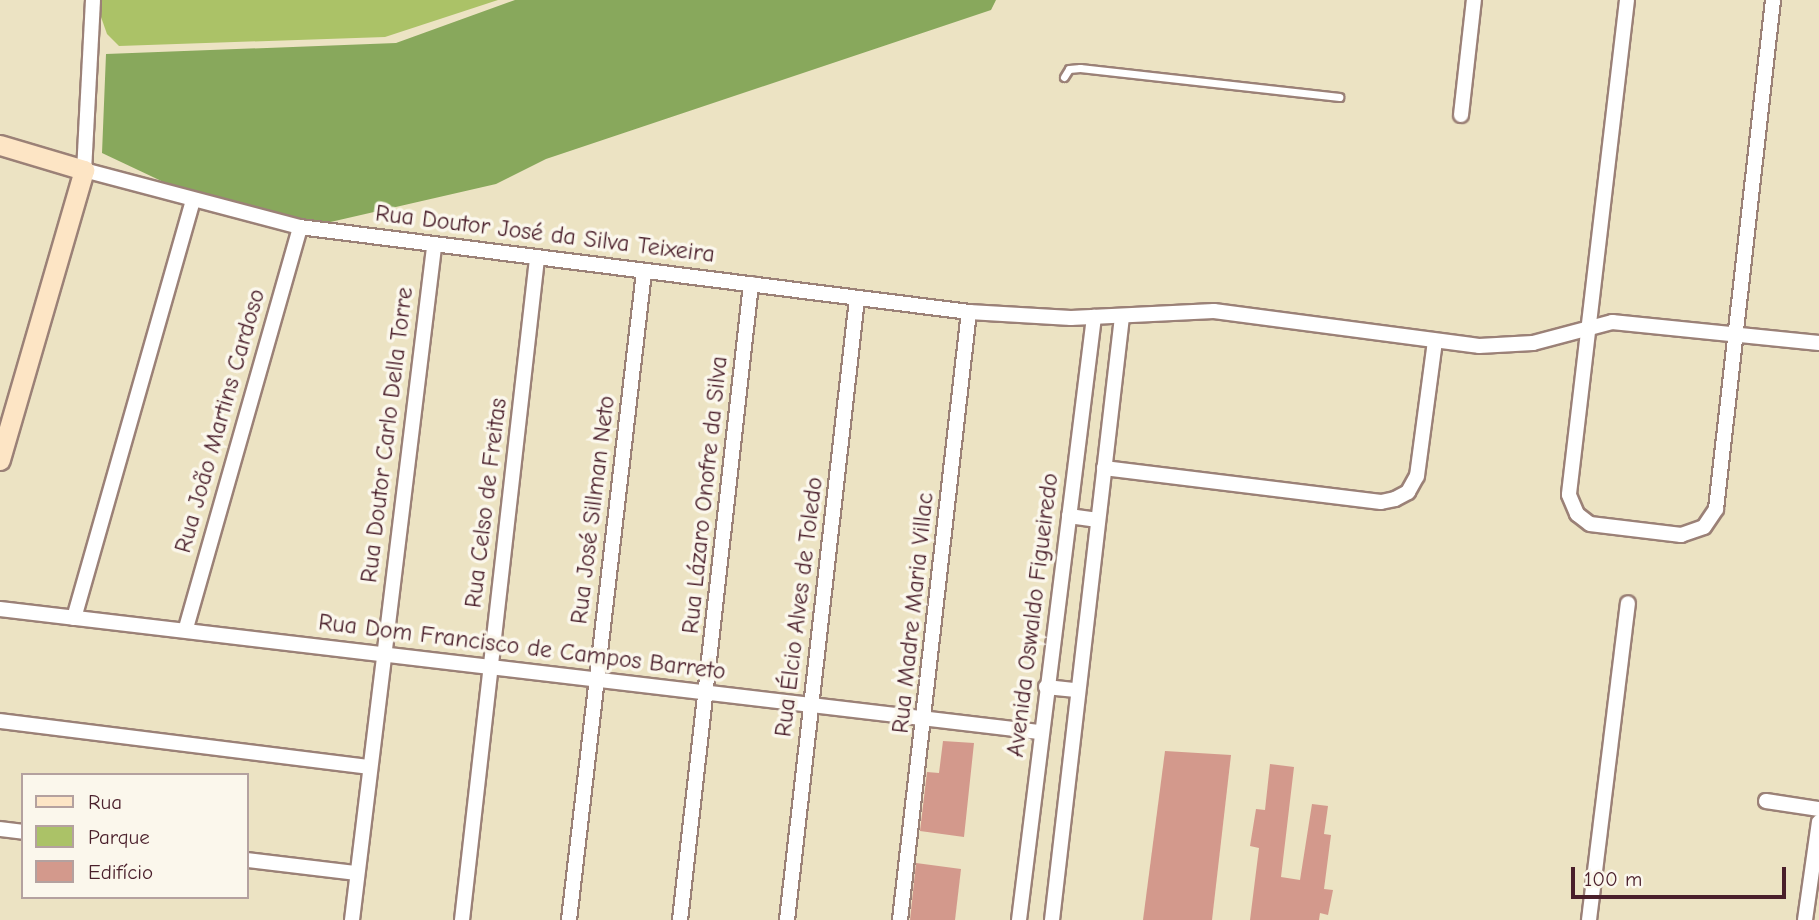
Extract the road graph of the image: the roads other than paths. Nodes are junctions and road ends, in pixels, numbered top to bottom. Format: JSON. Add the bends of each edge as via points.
{"nodes":[{"id":1,"x":93,"y":0,"type":"edge"},
{"id":2,"x":1475,"y":0,"type":"edge"},
{"id":3,"x":1627,"y":0,"type":"edge"},
{"id":4,"x":1773,"y":0,"type":"edge"},
{"id":5,"x":1064,"y":77,"type":"dead end"},
{"id":6,"x":1339,"y":97,"type":"dead end"},
{"id":7,"x":1461,"y":115,"type":"dead end"},
{"id":8,"x":0,"y":145,"type":"edge"},
{"id":9,"x":84,"y":170,"type":"junction"},
{"id":10,"x":193,"y":201,"type":"junction"},
{"id":11,"x":300,"y":227,"type":"junction"},
{"id":12,"x":434,"y":247,"type":"junction"},
{"id":13,"x":537,"y":259,"type":"junction"},
{"id":14,"x":644,"y":272,"type":"junction"},
{"id":15,"x":751,"y":284,"type":"junction"},
{"id":16,"x":858,"y":299,"type":"junction"},
{"id":17,"x":969,"y":312,"type":"junction"},
{"id":18,"x":1094,"y":317,"type":"junction"},
{"id":19,"x":1122,"y":317,"type":"junction"},
{"id":20,"x":1588,"y":328,"type":"junction"},
{"id":21,"x":1736,"y":335,"type":"junction"},
{"id":22,"x":1435,"y":341,"type":"junction"},
{"id":23,"x":1819,"y":343,"type":"edge"},
{"id":24,"x":0,"y":460,"type":"edge"},
{"id":25,"x":1104,"y":468,"type":"junction"},
{"id":26,"x":1069,"y":516,"type":"junction"},
{"id":27,"x":1098,"y":520,"type":"junction"},
{"id":28,"x":1628,"y":603,"type":"dead end"},
{"id":29,"x":0,"y":608,"type":"edge"},
{"id":30,"x":74,"y":618,"type":"junction"},
{"id":31,"x":186,"y":628,"type":"junction"},
{"id":32,"x":382,"y":656,"type":"junction"},
{"id":33,"x":490,"y":667,"type":"junction"},
{"id":34,"x":597,"y":677,"type":"junction"},
{"id":35,"x":1046,"y":687,"type":"junction"},
{"id":36,"x":1076,"y":691,"type":"junction"},
{"id":37,"x":706,"y":692,"type":"junction"},
{"id":38,"x":811,"y":704,"type":"junction"},
{"id":39,"x":924,"y":717,"type":"junction"},
{"id":40,"x":0,"y":722,"type":"edge"},
{"id":41,"x":1039,"y":732,"type":"junction"},
{"id":42,"x":367,"y":766,"type":"junction"},
{"id":43,"x":1766,"y":801,"type":"dead end"},
{"id":44,"x":1819,"y":809,"type":"edge"},
{"id":45,"x":1819,"y":822,"type":"edge"},
{"id":46,"x":0,"y":829,"type":"edge"},
{"id":47,"x":21,"y":832,"type":"edge"},
{"id":48,"x":248,"y":860,"type":"edge"},
{"id":49,"x":356,"y":873,"type":"junction"},
{"id":50,"x":352,"y":920,"type":"edge"},
{"id":51,"x":462,"y":920,"type":"edge"},
{"id":52,"x":569,"y":920,"type":"edge"},
{"id":53,"x":680,"y":920,"type":"edge"},
{"id":54,"x":786,"y":920,"type":"edge"},
{"id":55,"x":900,"y":920,"type":"edge"},
{"id":56,"x":1019,"y":920,"type":"edge"},
{"id":57,"x":1052,"y":920,"type":"edge"},
{"id":58,"x":1588,"y":920,"type":"edge"},
{"id":59,"x":1805,"y":920,"type":"edge"}],
"edges":[{"from":1,"to":9,"type":"street"},
{"from":2,"to":7,"type":"street"},
{"from":3,"to":20,"type":"street"},
{"from":4,"to":21,"type":"street"},
{"from":5,"to":6,"type":"lane","via":[[1069,69],[1080,68]]},
{"from":8,"to":9,"type":"street","name":"Rua Doutor José da Silva Teixeira"},
{"from":9,"to":10,"type":"street","name":"Rua Doutor José da Silva Teixeira"},
{"from":9,"to":24,"type":"street"},
{"from":10,"to":11,"type":"street","name":"Rua Doutor José da Silva Teixeira"},
{"from":10,"to":30,"type":"street"},
{"from":11,"to":12,"type":"street","name":"Rua Doutor José da Silva Teixeira"},
{"from":11,"to":31,"type":"street","name":"Rua João Martins Cardoso"},
{"from":12,"to":13,"type":"street","name":"Rua Doutor José da Silva Teixeira"},
{"from":12,"to":32,"type":"street","name":"Rua Doutor Carlo Della Torre"},
{"from":13,"to":14,"type":"street","name":"Rua Doutor José da Silva Teixeira"},
{"from":13,"to":33,"type":"street","name":"Rua Celso de Freitas"},
{"from":14,"to":15,"type":"street","name":"Rua Doutor José da Silva Teixeira"},
{"from":14,"to":34,"type":"street","name":"Rua José Sillman Neto"},
{"from":15,"to":16,"type":"street","name":"Rua Doutor José da Silva Teixeira"},
{"from":15,"to":37,"type":"street","name":"Rua Lázaro Onofre da Silva"},
{"from":16,"to":17,"type":"street","name":"Rua Doutor José da Silva Teixeira"},
{"from":16,"to":38,"type":"street","name":"Rua Élcio Alves de Toledo"},
{"from":17,"to":18,"type":"street","name":"Rua Doutor José da Silva Teixeira"},
{"from":17,"to":39,"type":"street","name":"Rua Madre Maria Villac"},
{"from":18,"to":19,"type":"street","name":"Rua Doutor José da Silva Teixeira"},
{"from":18,"to":26,"type":"street","name":"Avenida Oswaldo Figueiredo"},
{"from":19,"to":22,"type":"street","name":"Rua Doutor José da Silva Teixeira","via":[[1214,312]]},
{"from":19,"to":25,"type":"street"},
{"from":20,"to":21,"type":"street","name":"Rua Doutor José da Silva Teixeira","via":[[1612,322]]},
{"from":20,"to":21,"type":"street","via":[[1569,489],[1573,507],[1590,524],[1681,535],[1704,527],[1716,509]]},
{"from":20,"to":22,"type":"street","name":"Rua Doutor José da Silva Teixeira","via":[[1515,346]]},
{"from":21,"to":23,"type":"street","name":"Rua Doutor José da Silva Teixeira"},
{"from":22,"to":25,"type":"street","via":[[1417,476],[1408,492],[1395,499],[1381,502]]},
{"from":25,"to":27,"type":"street"},
{"from":26,"to":27,"type":"street"},
{"from":26,"to":35,"type":"street","name":"Avenida Oswaldo Figueiredo"},
{"from":27,"to":36,"type":"street"},
{"from":28,"to":58,"type":"street"},
{"from":29,"to":30,"type":"street","name":"Rua Dom Francisco de Campos Barreto"},
{"from":30,"to":31,"type":"street","name":"Rua Dom Francisco de Campos Barreto"},
{"from":31,"to":32,"type":"street","name":"Rua Dom Francisco de Campos Barreto"},
{"from":32,"to":33,"type":"street","name":"Rua Dom Francisco de Campos Barreto"},
{"from":32,"to":42,"type":"street","name":"Rua Doutor Carlo Della Torre"},
{"from":33,"to":34,"type":"street","name":"Rua Dom Francisco de Campos Barreto"},
{"from":33,"to":51,"type":"street","name":"Rua Celso de Freitas"},
{"from":34,"to":37,"type":"street","name":"Rua Dom Francisco de Campos Barreto"},
{"from":34,"to":52,"type":"street","name":"Rua José Sillman Neto"},
{"from":35,"to":36,"type":"street"},
{"from":35,"to":41,"type":"street","name":"Avenida Oswaldo Figueiredo"},
{"from":36,"to":57,"type":"street"},
{"from":37,"to":38,"type":"street","name":"Rua Dom Francisco de Campos Barreto"},
{"from":37,"to":53,"type":"street","name":"Rua Lázaro Onofre da Silva"},
{"from":38,"to":39,"type":"street","name":"Rua Dom Francisco de Campos Barreto"},
{"from":38,"to":54,"type":"street","name":"Rua Élcio Alves de Toledo"},
{"from":39,"to":41,"type":"street","name":"Rua Dom Francisco de Campos Barreto"},
{"from":39,"to":55,"type":"street","name":"Rua Madre Maria Villac"},
{"from":40,"to":42,"type":"street"},
{"from":41,"to":56,"type":"street","name":"Avenida Oswaldo Figueiredo"},
{"from":42,"to":49,"type":"street","name":"Rua Doutor Carlo Della Torre"},
{"from":43,"to":44,"type":"street"},
{"from":45,"to":59,"type":"street"},
{"from":46,"to":47,"type":"street"},
{"from":48,"to":49,"type":"street"},
{"from":49,"to":50,"type":"street","name":"Rua Doutor Carlo Della Torre"}]}
